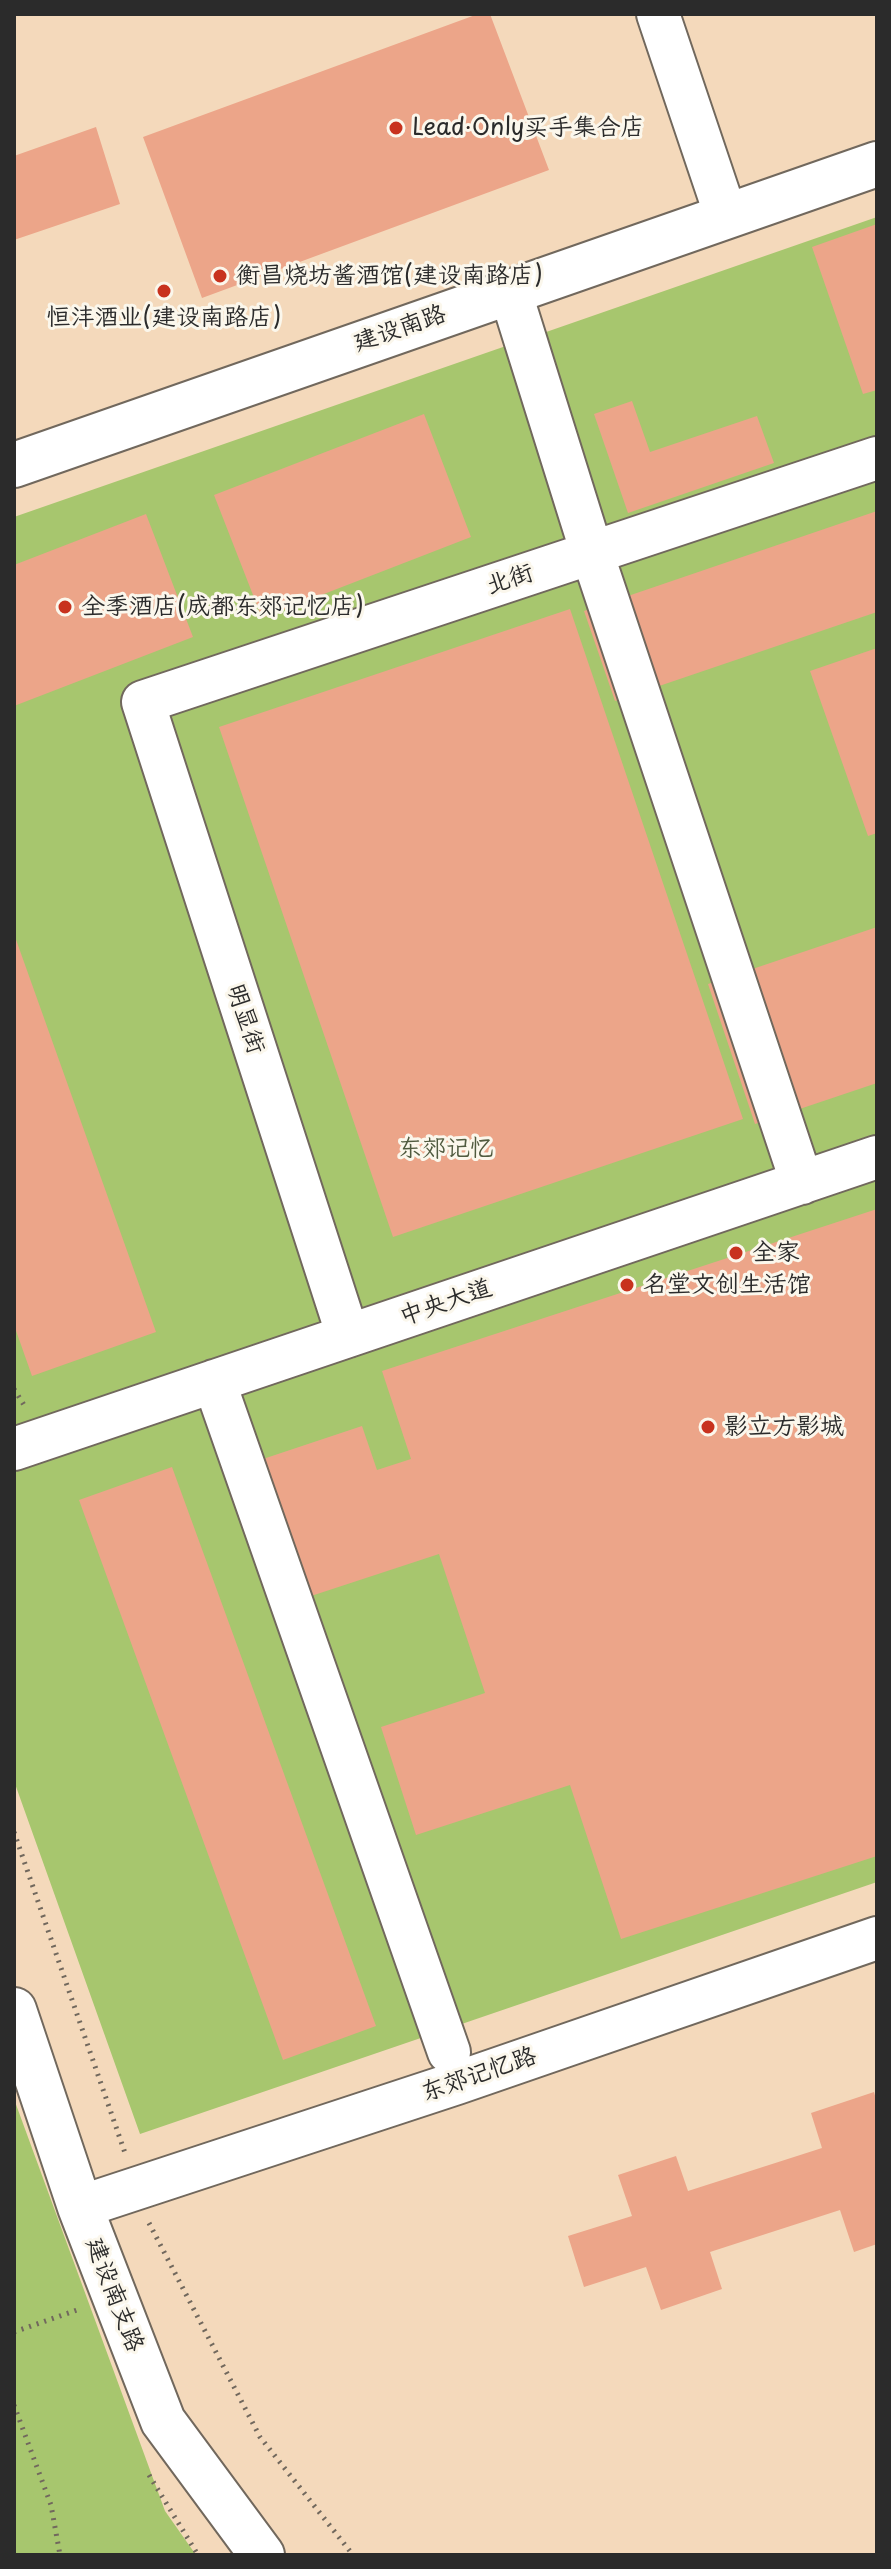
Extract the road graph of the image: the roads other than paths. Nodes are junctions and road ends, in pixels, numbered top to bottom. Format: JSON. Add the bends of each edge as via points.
{"nodes":[{"id":1,"x":658,"y":14,"type":"edge"},
{"id":2,"x":877,"y":164,"type":"edge"},
{"id":3,"x":726,"y":216,"type":"junction"},
{"id":4,"x":510,"y":291,"type":"junction"},
{"id":5,"x":877,"y":458,"type":"edge"},
{"id":6,"x":14,"y":465,"type":"edge"},
{"id":7,"x":592,"y":553,"type":"junction"},
{"id":8,"x":143,"y":702,"type":"joint"},
{"id":9,"x":877,"y":1157,"type":"edge"},
{"id":10,"x":802,"y":1183,"type":"junction"},
{"id":11,"x":348,"y":1336,"type":"junction"},
{"id":12,"x":214,"y":1381,"type":"junction"},
{"id":13,"x":14,"y":1449,"type":"edge"},
{"id":14,"x":877,"y":1938,"type":"edge"},
{"id":15,"x":14,"y":2010,"type":"edge"},
{"id":16,"x":449,"y":2052,"type":"dead end"},
{"id":17,"x":80,"y":2207,"type":"junction"},
{"id":18,"x":262,"y":2555,"type":"edge"}],
"edges":[{"from":1,"to":3,"type":"street"},
{"from":2,"to":3,"type":"street","name":"建设南路"},
{"from":3,"to":4,"type":"street","name":"建设南路"},
{"from":4,"to":6,"type":"street","name":"建设南路"},
{"from":4,"to":7,"type":"street"},
{"from":5,"to":7,"type":"street","name":"北街"},
{"from":7,"to":8,"type":"street","name":"北街"},
{"from":7,"to":10,"type":"street"},
{"from":8,"to":11,"type":"street","name":"明显街"},
{"from":9,"to":10,"type":"street","name":"中央大道"},
{"from":10,"to":11,"type":"street","name":"中央大道"},
{"from":11,"to":12,"type":"street","name":"中央大道"},
{"from":12,"to":13,"type":"street","name":"中央大道"},
{"from":12,"to":16,"type":"street"},
{"from":14,"to":17,"type":"street","name":"东郊记忆路"},
{"from":15,"to":17,"type":"street","name":"建设南支路"},
{"from":17,"to":18,"type":"street","name":"建设南支路","via":[[163,2421]]}]}
